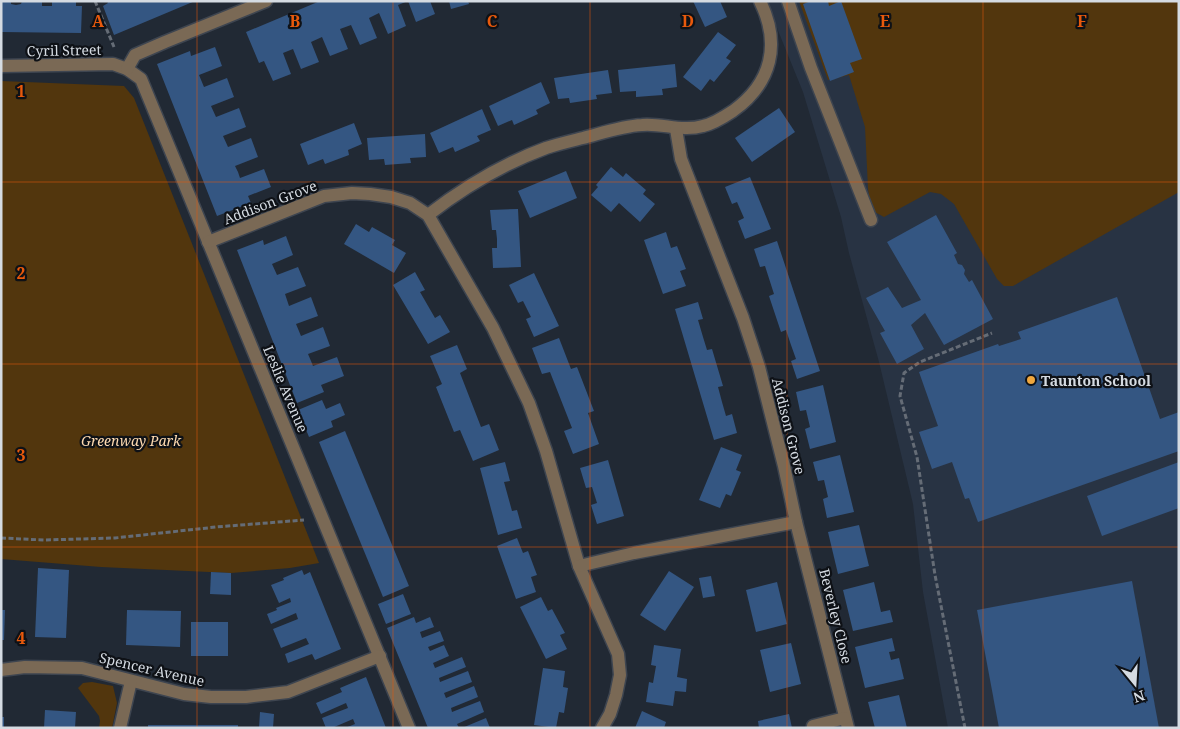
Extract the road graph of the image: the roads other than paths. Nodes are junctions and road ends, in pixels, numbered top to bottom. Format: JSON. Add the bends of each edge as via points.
{"nodes":[{"id":1,"x":266,"y":1,"type":"edge"},
{"id":2,"x":788,"y":1,"type":"edge"},
{"id":3,"x":761,"y":4,"type":"edge"},
{"id":4,"x":1,"y":66,"type":"edge"},
{"id":5,"x":127,"y":69,"type":"junction"},
{"id":6,"x":676,"y":129,"type":"junction"},
{"id":7,"x":428,"y":215,"type":"junction"},
{"id":8,"x":870,"y":220,"type":"dead end"},
{"id":9,"x":208,"y":242,"type":"junction"},
{"id":10,"x":796,"y":522,"type":"junction"},
{"id":11,"x":579,"y":566,"type":"junction"},
{"id":12,"x":380,"y":656,"type":"junction"},
{"id":13,"x":1,"y":670,"type":"edge"},
{"id":14,"x":131,"y":681,"type":"junction"},
{"id":15,"x":847,"y":723,"type":"edge"},
{"id":16,"x":813,"y":726,"type":"dead end"},
{"id":17,"x":120,"y":728,"type":"edge"},
{"id":18,"x":409,"y":728,"type":"edge"},
{"id":19,"x":602,"y":728,"type":"edge"}],
"edges":[{"from":1,"to":5,"type":"street","via":[[135,55]]},
{"from":2,"to":8,"type":"street"},
{"from":3,"to":6,"type":"street","via":[[771,52],[768,68],[758,88],[746,102],[727,115],[702,126]]},
{"from":4,"to":5,"type":"street","name":"Cyril Street","via":[[113,64]]},
{"from":5,"to":9,"type":"street","name":"Leslie Avenue","via":[[141,79],[148,92]]},
{"from":6,"to":7,"type":"street","via":[[644,124],[547,148],[472,185]]},
{"from":6,"to":10,"type":"street","name":"Addison Grove","via":[[681,159],[759,367]]},
{"from":7,"to":9,"type":"street","name":"Addison Grove","via":[[410,203],[392,197],[352,193],[324,196]]},
{"from":7,"to":11,"type":"street","name":"Addison Grove","via":[[493,328],[529,404]]},
{"from":9,"to":12,"type":"street","name":"Leslie Avenue"},
{"from":10,"to":11,"type":"street"},
{"from":10,"to":15,"type":"street","name":"Beverley Close"},
{"from":11,"to":19,"type":"street","name":"Addison Grove","via":[[618,654],[620,676],[616,695]]},
{"from":12,"to":14,"type":"street","name":"Spencer Avenue","via":[[288,692],[256,696],[193,695]]},
{"from":12,"to":18,"type":"street","name":"Leslie Avenue"},
{"from":13,"to":14,"type":"street","name":"Spencer Avenue","via":[[82,668]]},
{"from":14,"to":17,"type":"street"},
{"from":15,"to":16,"type":"street","name":"Beverley Close"}]}
